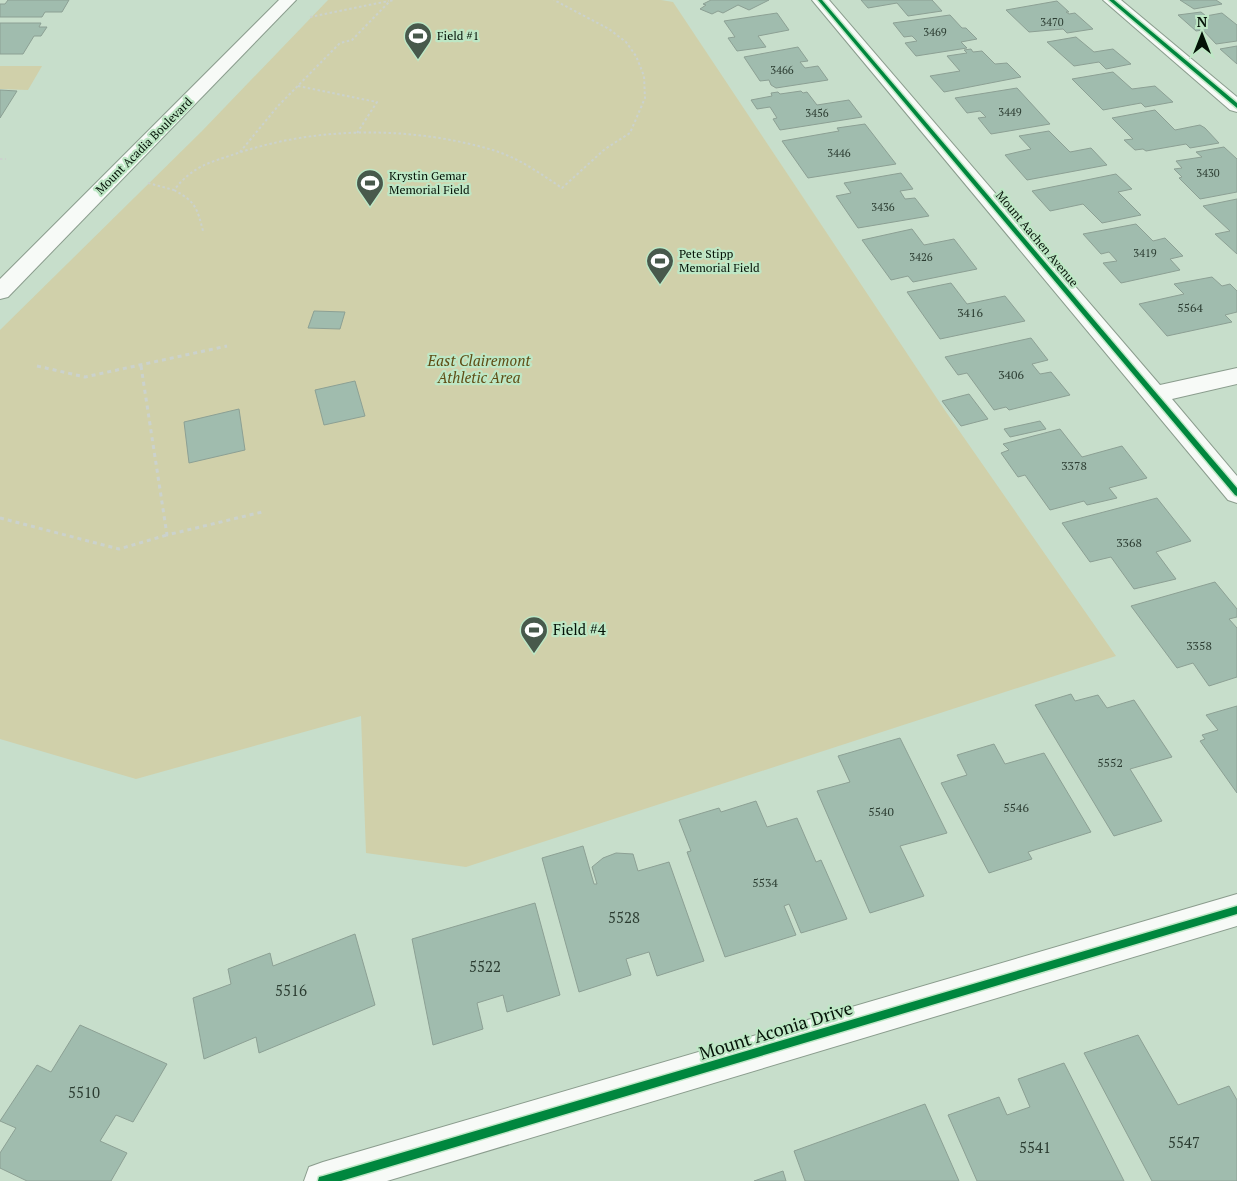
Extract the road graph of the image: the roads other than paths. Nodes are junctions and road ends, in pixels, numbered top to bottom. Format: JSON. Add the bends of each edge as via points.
{"nodes":[{"id":1,"x":820,"y":0,"type":"edge"},
{"id":2,"x":1111,"y":0,"type":"edge"},
{"id":3,"x":283,"y":6,"type":"edge"},
{"id":4,"x":1237,"y":106,"type":"edge"},
{"id":5,"x":0,"y":292,"type":"edge"},
{"id":6,"x":1237,"y":376,"type":"edge"},
{"id":7,"x":1154,"y":395,"type":"junction"},
{"id":8,"x":1237,"y":493,"type":"edge"},
{"id":9,"x":1237,"y":910,"type":"edge"},
{"id":10,"x":323,"y":1181,"type":"edge"}],
"edges":[{"from":1,"to":7,"type":"street","name":"Mount Aachen Avenue"},
{"from":2,"to":4,"type":"street"},
{"from":3,"to":5,"type":"street","name":"Mount Acadia Boulevard"},
{"from":6,"to":7,"type":"street"},
{"from":7,"to":8,"type":"street","name":"Mount Aachen Avenue"},
{"from":9,"to":10,"type":"street","name":"Mount Aconia Drive"}]}
